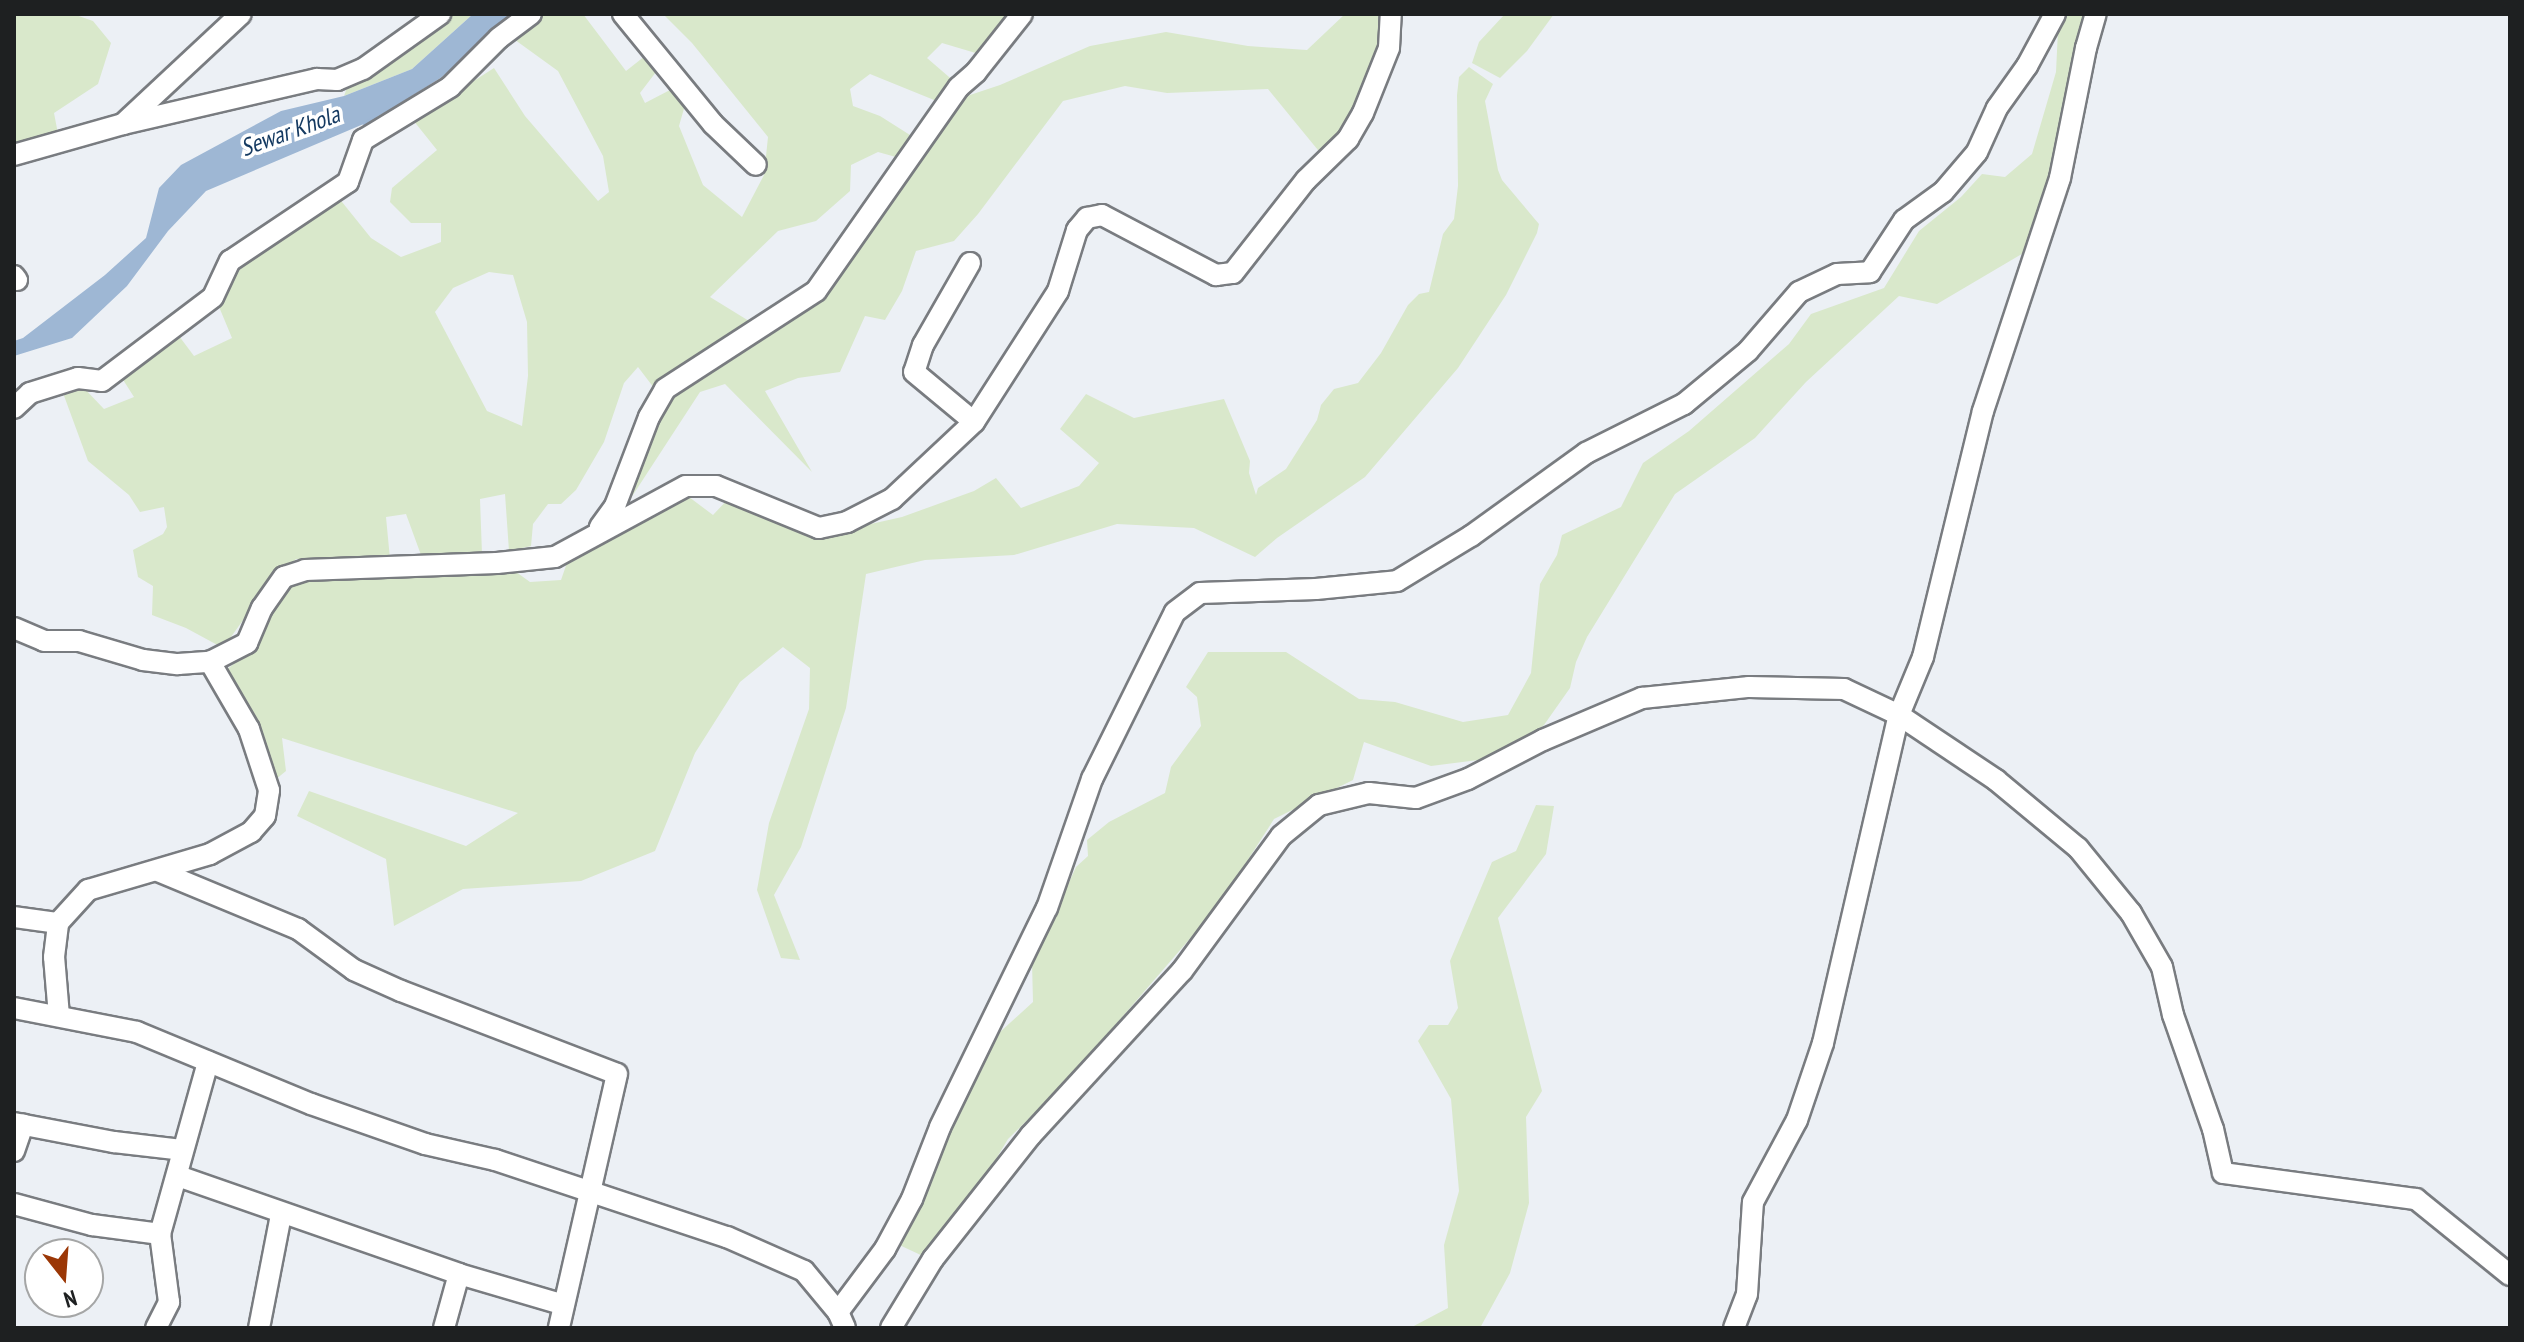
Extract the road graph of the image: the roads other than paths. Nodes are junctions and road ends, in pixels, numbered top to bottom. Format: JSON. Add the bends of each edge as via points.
{"nodes":[{"id":1,"x":241,"y":14,"type":"edge"},
{"id":2,"x":440,"y":14,"type":"edge"},
{"id":3,"x":531,"y":14,"type":"edge"},
{"id":4,"x":623,"y":14,"type":"edge"},
{"id":5,"x":1022,"y":14,"type":"edge"},
{"id":6,"x":1391,"y":14,"type":"edge"},
{"id":7,"x":2055,"y":14,"type":"edge"},
{"id":8,"x":2096,"y":14,"type":"edge"},
{"id":9,"x":123,"y":124,"type":"junction"},
{"id":10,"x":14,"y":155,"type":"edge"},
{"id":11,"x":756,"y":165,"type":"dead end"},
{"id":12,"x":970,"y":263,"type":"dead end"},
{"id":13,"x":14,"y":408,"type":"edge"},
{"id":14,"x":974,"y":422,"type":"junction"},
{"id":15,"x":596,"y":533,"type":"junction"},
{"id":16,"x":14,"y":628,"type":"edge"},
{"id":17,"x":210,"y":662,"type":"junction"},
{"id":18,"x":1899,"y":715,"type":"junction"},
{"id":19,"x":158,"y":871,"type":"junction"},
{"id":20,"x":14,"y":917,"type":"edge"},
{"id":21,"x":58,"y":923,"type":"junction"},
{"id":22,"x":14,"y":1008,"type":"edge"},
{"id":23,"x":59,"y":1016,"type":"junction"},
{"id":24,"x":208,"y":1062,"type":"junction"},
{"id":25,"x":19,"y":1124,"type":"edge"},
{"id":26,"x":182,"y":1150,"type":"junction"},
{"id":27,"x":14,"y":1151,"type":"edge"},
{"id":28,"x":178,"y":1176,"type":"junction"},
{"id":29,"x":590,"y":1189,"type":"junction"},
{"id":30,"x":14,"y":1204,"type":"edge"},
{"id":31,"x":281,"y":1215,"type":"junction"},
{"id":32,"x":160,"y":1234,"type":"junction"},
{"id":33,"x":459,"y":1274,"type":"junction"},
{"id":34,"x":2510,"y":1275,"type":"edge"},
{"id":35,"x":564,"y":1305,"type":"junction"},
{"id":36,"x":841,"y":1320,"type":"edge"},
{"id":37,"x":156,"y":1328,"type":"edge"},
{"id":38,"x":259,"y":1328,"type":"edge"},
{"id":39,"x":444,"y":1328,"type":"edge"},
{"id":40,"x":559,"y":1328,"type":"edge"},
{"id":41,"x":891,"y":1328,"type":"edge"},
{"id":42,"x":1734,"y":1328,"type":"edge"}],
"edges":[{"from":1,"to":9,"type":"street"},
{"from":2,"to":9,"type":"street","via":[[363,69],[337,80],[317,79]]},
{"from":3,"to":13,"type":"street","via":[[450,87],[363,140],[348,182],[230,261],[213,297],[102,381],[78,378],[30,393]]},
{"from":4,"to":11,"type":"street","via":[[713,124]]},
{"from":5,"to":15,"type":"street","via":[[959,87],[816,291],[665,389],[615,506]]},
{"from":6,"to":14,"type":"street","via":[[1389,48],[1348,139],[1306,180],[1233,273],[1216,275],[1102,215],[1087,218],[1077,230],[1058,291]]},
{"from":7,"to":36,"type":"street","via":[[1997,108],[1977,152],[1943,192],[1904,220],[1870,272],[1837,274],[1799,292],[1748,351],[1684,404],[1586,453],[1471,536],[1397,581],[1200,593],[1175,612],[1092,779],[1047,908],[940,1127],[912,1199]]},
{"from":8,"to":18,"type":"street","via":[[2060,178],[1983,411],[1923,657]]},
{"from":9,"to":10,"type":"street"},
{"from":12,"to":14,"type":"street","via":[[923,345],[914,372]]},
{"from":14,"to":15,"type":"street","via":[[892,499],[847,522],[819,528],[716,486],[686,486]]},
{"from":15,"to":17,"type":"street","via":[[555,557],[305,570],[284,577],[262,608],[247,643]]},
{"from":16,"to":17,"type":"street","via":[[44,641],[79,641],[143,660]]},
{"from":17,"to":19,"type":"street","via":[[249,729],[269,802],[251,832],[210,854]]},
{"from":18,"to":34,"type":"street","via":[[2045,817],[2131,913],[2162,967],[2223,1173],[2416,1199]]},
{"from":18,"to":41,"type":"street","via":[[1844,689],[1749,687],[1642,698],[1416,798],[1369,793],[1319,805],[1281,836],[1182,971],[1031,1135],[933,1259]]},
{"from":18,"to":42,"type":"street","via":[[1823,1043],[1797,1120],[1753,1202],[1747,1294]]},
{"from":19,"to":21,"type":"street","via":[[88,890]]},
{"from":19,"to":29,"type":"street","via":[[298,929],[354,970],[401,991],[617,1074]]},
{"from":20,"to":21,"type":"street"},
{"from":21,"to":23,"type":"street","via":[[54,957]]},
{"from":22,"to":23,"type":"street"},
{"from":23,"to":24,"type":"street","via":[[137,1032]]},
{"from":24,"to":26,"type":"street"},
{"from":24,"to":29,"type":"street","via":[[425,1144]]},
{"from":25,"to":26,"type":"street"},
{"from":25,"to":27,"type":"street"},
{"from":26,"to":28,"type":"street"},
{"from":28,"to":31,"type":"street"},
{"from":28,"to":32,"type":"street"},
{"from":29,"to":35,"type":"street"},
{"from":29,"to":36,"type":"street","via":[[727,1237],[804,1271]]},
{"from":30,"to":32,"type":"street","via":[[92,1225]]},
{"from":31,"to":33,"type":"street"},
{"from":31,"to":38,"type":"street"},
{"from":32,"to":37,"type":"street","via":[[169,1302]]},
{"from":33,"to":35,"type":"street"},
{"from":33,"to":39,"type":"street"},
{"from":35,"to":40,"type":"street"}]}
